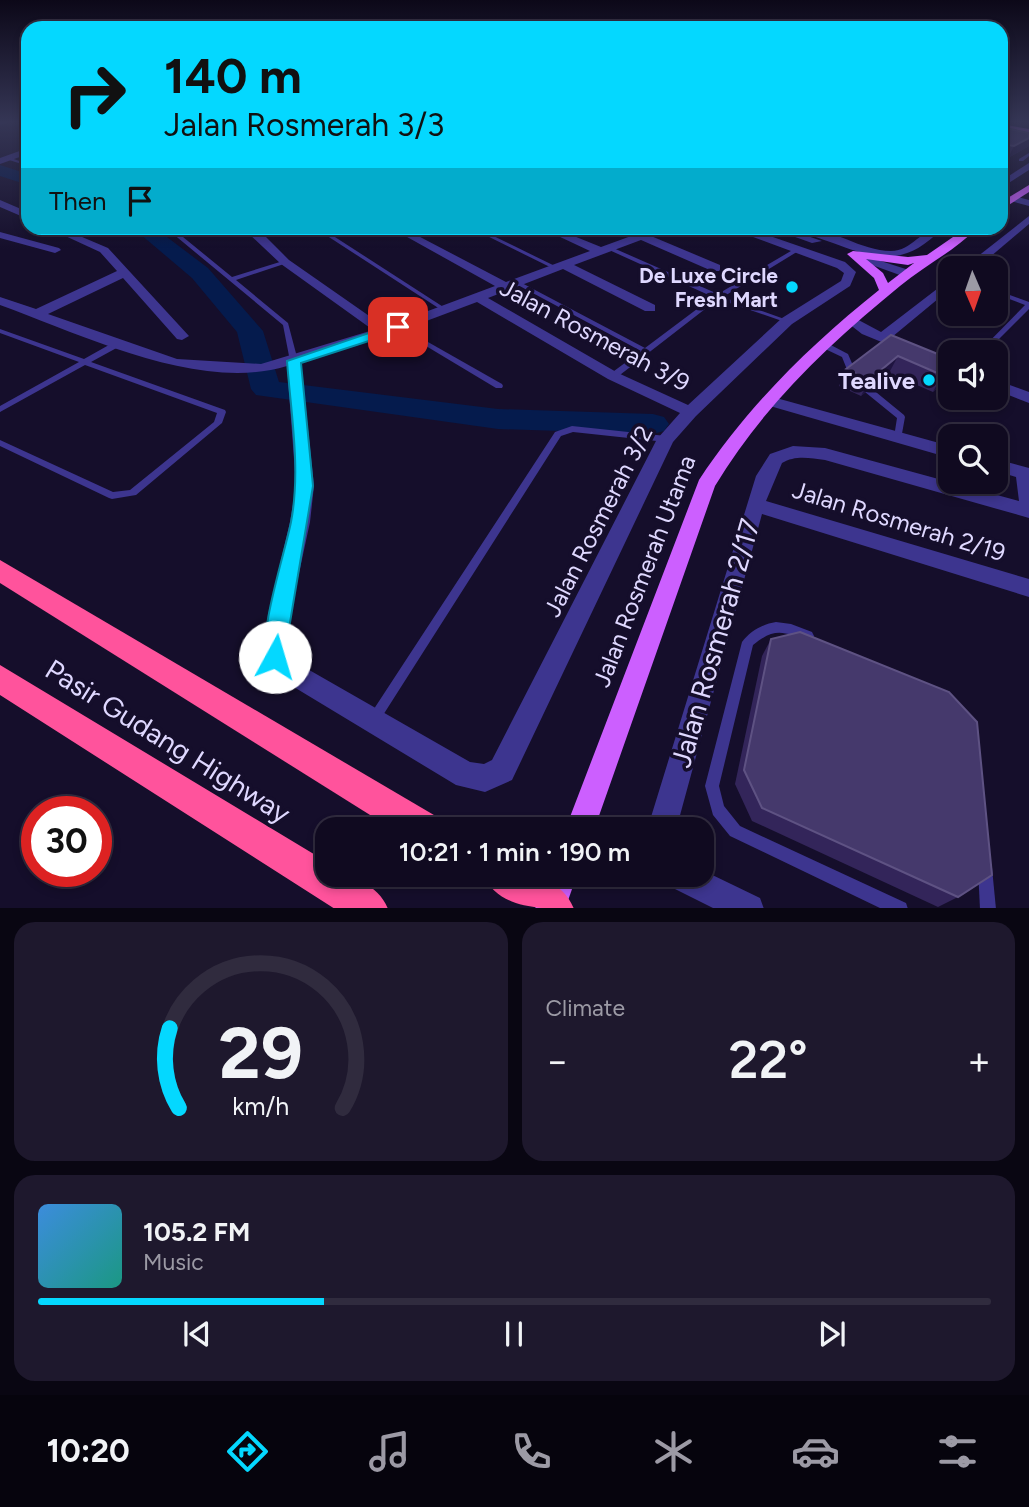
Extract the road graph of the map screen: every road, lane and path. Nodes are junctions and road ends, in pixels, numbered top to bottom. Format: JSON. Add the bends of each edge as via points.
{"nodes":[{"id":1,"x":1024,"y":164,"type":"edge"},
{"id":2,"x":1008,"y":179,"type":"edge"},
{"id":3,"x":1029,"y":188,"type":"edge"},
{"id":4,"x":1014,"y":199,"type":"junction"},
{"id":5,"x":0,"y":203,"type":"edge"},
{"id":6,"x":1008,"y":203,"type":"edge"},
{"id":7,"x":1029,"y":203,"type":"edge"},
{"id":8,"x":14,"y":210,"type":"junction"},
{"id":9,"x":21,"y":213,"type":"edge"},
{"id":10,"x":0,"y":216,"type":"edge"},
{"id":11,"x":1029,"y":219,"type":"edge"},
{"id":12,"x":0,"y":235,"type":"edge"},
{"id":13,"x":69,"y":235,"type":"edge"},
{"id":14,"x":179,"y":235,"type":"edge"},
{"id":15,"x":258,"y":235,"type":"edge"},
{"id":16,"x":329,"y":235,"type":"edge"},
{"id":17,"x":410,"y":235,"type":"edge"},
{"id":18,"x":489,"y":235,"type":"edge"},
{"id":19,"x":565,"y":235,"type":"edge"},
{"id":20,"x":758,"y":235,"type":"edge"},
{"id":21,"x":796,"y":235,"type":"edge"},
{"id":22,"x":823,"y":235,"type":"edge"},
{"id":23,"x":928,"y":235,"type":"edge"},
{"id":24,"x":962,"y":235,"type":"edge"},
{"id":25,"x":641,"y":236,"type":"joint"},
{"id":26,"x":798,"y":249,"type":"junction"},
{"id":27,"x":55,"y":250,"type":"dead end"},
{"id":28,"x":605,"y":250,"type":"junction"},
{"id":29,"x":853,"y":254,"type":"junction"},
{"id":30,"x":984,"y":256,"type":"edge"},
{"id":31,"x":927,"y":258,"type":"junction"},
{"id":32,"x":285,"y":262,"type":"junction"},
{"id":33,"x":560,"y":267,"type":"junction"},
{"id":34,"x":716,"y":268,"type":"dead end"},
{"id":35,"x":125,"y":272,"type":"junction"},
{"id":36,"x":908,"y":274,"type":"junction"},
{"id":37,"x":232,"y":279,"type":"junction"},
{"id":38,"x":510,"y":285,"type":"junction"},
{"id":39,"x":886,"y":292,"type":"junction"},
{"id":40,"x":938,"y":293,"type":"edge"},
{"id":41,"x":719,"y":296,"type":"junction"},
{"id":42,"x":1008,"y":296,"type":"edge"},
{"id":43,"x":478,"y":297,"type":"junction"},
{"id":44,"x":0,"y":301,"type":"edge"},
{"id":45,"x":1029,"y":304,"type":"edge"},
{"id":46,"x":650,"y":308,"type":"dead end"},
{"id":47,"x":446,"y":310,"type":"junction"},
{"id":48,"x":37,"y":314,"type":"junction"},
{"id":49,"x":851,"y":320,"type":"junction"},
{"id":50,"x":787,"y":321,"type":"junction"},
{"id":51,"x":398,"y":327,"type":"junction"},
{"id":52,"x":0,"y":331,"type":"edge"},
{"id":53,"x":384,"y":332,"type":"junction"},
{"id":54,"x":182,"y":336,"type":"dead end"},
{"id":55,"x":882,"y":338,"type":"junction"},
{"id":56,"x":994,"y":340,"type":"edge"},
{"id":57,"x":119,"y":343,"type":"junction"},
{"id":58,"x":824,"y":345,"type":"junction"},
{"id":59,"x":646,"y":351,"type":"junction"},
{"id":60,"x":294,"y":361,"type":"junction"},
{"id":61,"x":938,"y":361,"type":"edge"},
{"id":62,"x":83,"y":363,"type":"junction"},
{"id":63,"x":853,"y":375,"type":"edge"},
{"id":64,"x":613,"y":376,"type":"junction"},
{"id":65,"x":499,"y":386,"type":"dead end"},
{"id":66,"x":868,"y":390,"type":"edge"},
{"id":67,"x":1008,"y":390,"type":"edge"},
{"id":68,"x":1029,"y":398,"type":"edge"},
{"id":69,"x":769,"y":401,"type":"junction"},
{"id":70,"x":0,"y":409,"type":"edge"},
{"id":71,"x":690,"y":412,"type":"junction"},
{"id":72,"x":898,"y":438,"type":"junction"},
{"id":73,"x":666,"y":439,"type":"junction"},
{"id":74,"x":0,"y":443,"type":"edge"},
{"id":75,"x":938,"y":449,"type":"edge"},
{"id":76,"x":1008,"y":468,"type":"edge"},
{"id":77,"x":1028,"y":472,"type":"edge"},
{"id":78,"x":755,"y":505,"type":"junction"},
{"id":79,"x":1029,"y":509,"type":"edge"},
{"id":80,"x":0,"y":570,"type":"edge"},
{"id":81,"x":1029,"y":588,"type":"edge"},
{"id":82,"x":821,"y":641,"type":"edge"},
{"id":83,"x":0,"y":679,"type":"edge"},
{"id":84,"x":374,"y":719,"type":"junction"},
{"id":85,"x":406,"y":817,"type":"edge"},
{"id":86,"x":584,"y":817,"type":"edge"},
{"id":87,"x":665,"y":817,"type":"edge"},
{"id":88,"x":984,"y":856,"type":"edge"},
{"id":89,"x":522,"y":887,"type":"edge"},
{"id":90,"x":557,"y":887,"type":"edge"},
{"id":91,"x":705,"y":887,"type":"edge"},
{"id":92,"x":370,"y":908,"type":"edge"},
{"id":93,"x":549,"y":908,"type":"edge"},
{"id":94,"x":556,"y":908,"type":"edge"},
{"id":95,"x":750,"y":908,"type":"edge"},
{"id":96,"x":900,"y":908,"type":"edge"},
{"id":97,"x":988,"y":908,"type":"edge"}],
"edges":[{"from":1,"to":2,"type":"street"},
{"from":3,"to":4,"type":"main road"},
{"from":4,"to":6,"type":"main road"},
{"from":4,"to":7,"type":"street"},
{"from":5,"to":8,"type":"street"},
{"from":8,"to":9,"type":"street"},
{"from":8,"to":10,"type":"street"},
{"from":11,"to":30,"type":"street"},
{"from":12,"to":27,"type":"street"},
{"from":13,"to":35,"type":"street","via":[[104,250]]},
{"from":14,"to":37,"type":"lane"},
{"from":15,"to":32,"type":"street"},
{"from":16,"to":47,"type":"lane"},
{"from":17,"to":38,"type":"street"},
{"from":18,"to":33,"type":"lane"},
{"from":19,"to":28,"type":"street"},
{"from":20,"to":26,"type":"street","name":"Jalan Rosmerah 3/2"},
{"from":21,"to":29,"type":"street"},
{"from":22,"to":23,"type":"street","via":[[894,255]]},
{"from":24,"to":31,"type":"main road","name":"Jalan Rosmerah Utama"},
{"from":25,"to":28,"type":"street"},
{"from":25,"to":34,"type":"street"},
{"from":26,"to":41,"type":"lane"},
{"from":26,"to":50,"type":"street","name":"Jalan Rosmerah 3/2","via":[[849,272],[846,283]]},
{"from":28,"to":33,"type":"street"},
{"from":28,"to":41,"type":"lane"},
{"from":29,"to":31,"type":"main road","via":[[908,261]]},
{"from":29,"to":36,"type":"street"},
{"from":29,"to":39,"type":"main road","via":[[879,276]]},
{"from":31,"to":36,"type":"main road","name":"Jalan Rosmerah Utama"},
{"from":32,"to":37,"type":"lane"},
{"from":32,"to":53,"type":"street"},
{"from":33,"to":38,"type":"street"},
{"from":33,"to":46,"type":"street"},
{"from":35,"to":48,"type":"street"},
{"from":35,"to":54,"type":"street"},
{"from":36,"to":39,"type":"main road","name":"Jalan Rosmerah Utama"},
{"from":37,"to":60,"type":"lane","via":[[286,324]]},
{"from":38,"to":43,"type":"street"},
{"from":38,"to":59,"type":"lane"},
{"from":39,"to":49,"type":"main road","name":"Jalan Rosmerah Utama"},
{"from":40,"to":55,"type":"street"},
{"from":41,"to":50,"type":"lane"},
{"from":41,"to":59,"type":"lane"},
{"from":42,"to":45,"type":"lane"},
{"from":43,"to":47,"type":"street"},
{"from":43,"to":64,"type":"street","name":"Jalan Rosmerah 3/9"},
{"from":44,"to":48,"type":"street"},
{"from":45,"to":56,"type":"lane"},
{"from":47,"to":51,"type":"street"},
{"from":48,"to":57,"type":"street"},
{"from":49,"to":55,"type":"street"},
{"from":49,"to":58,"type":"main road","name":"Jalan Rosmerah Utama"},
{"from":50,"to":71,"type":"street","name":"Jalan Rosmerah 3/2"},
{"from":51,"to":53,"type":"street"},
{"from":51,"to":65,"type":"lane"},
{"from":52,"to":62,"type":"lane"},
{"from":53,"to":60,"type":"street"},
{"from":55,"to":61,"type":"street"},
{"from":57,"to":60,"type":"street","via":[[175,363],[262,369]]},
{"from":57,"to":62,"type":"lane"},
{"from":58,"to":63,"type":"lane","via":[[845,356]]},
{"from":58,"to":69,"type":"main road","name":"Jalan Rosmerah Utama"},
{"from":59,"to":64,"type":"lane"},
{"from":60,"to":84,"type":"street","via":[[305,486],[275,657],[282,667]]},
{"from":62,"to":70,"type":"lane"},
{"from":62,"to":74,"type":"lane","via":[[222,412],[218,423],[133,493],[123,496],[113,496]]},
{"from":64,"to":71,"type":"street","name":"Jalan Rosmerah 3/9"},
{"from":66,"to":72,"type":"lane","via":[[901,417]]},
{"from":67,"to":68,"type":"street"},
{"from":69,"to":72,"type":"street"},
{"from":69,"to":86,"type":"main road","name":"Jalan Rosmerah Utama","via":[[720,460],[706,485]]},
{"from":71,"to":73,"type":"street","name":"Jalan Rosmerah 3/2"},
{"from":72,"to":75,"type":"street"},
{"from":73,"to":84,"type":"lane","via":[[572,429],[558,434]]},
{"from":73,"to":84,"type":"street","name":"Jalan Rosmerah 3/2","via":[[502,770],[485,778],[466,775]]},
{"from":76,"to":77,"type":"street"},
{"from":77,"to":79,"type":"street"},
{"from":78,"to":79,"type":"street","name":"Jalan Rosmerah 2/17","via":[[774,459],[782,452],[802,450]]},
{"from":78,"to":81,"type":"street","name":"Jalan Rosmerah 2/19"},
{"from":78,"to":87,"type":"street","name":"Jalan Rosmerah 2/17"},
{"from":80,"to":85,"type":"highway"},
{"from":82,"to":96,"type":"lane","via":[[784,626],[761,630],[748,642],[712,786],[718,810],[735,831]]},
{"from":83,"to":92,"type":"highway","name":"Pasir Gudang Highway"},
{"from":88,"to":97,"type":"lane"},
{"from":89,"to":94,"type":"highway"},
{"from":90,"to":93,"type":"main road"},
{"from":91,"to":95,"type":"street"}]}
